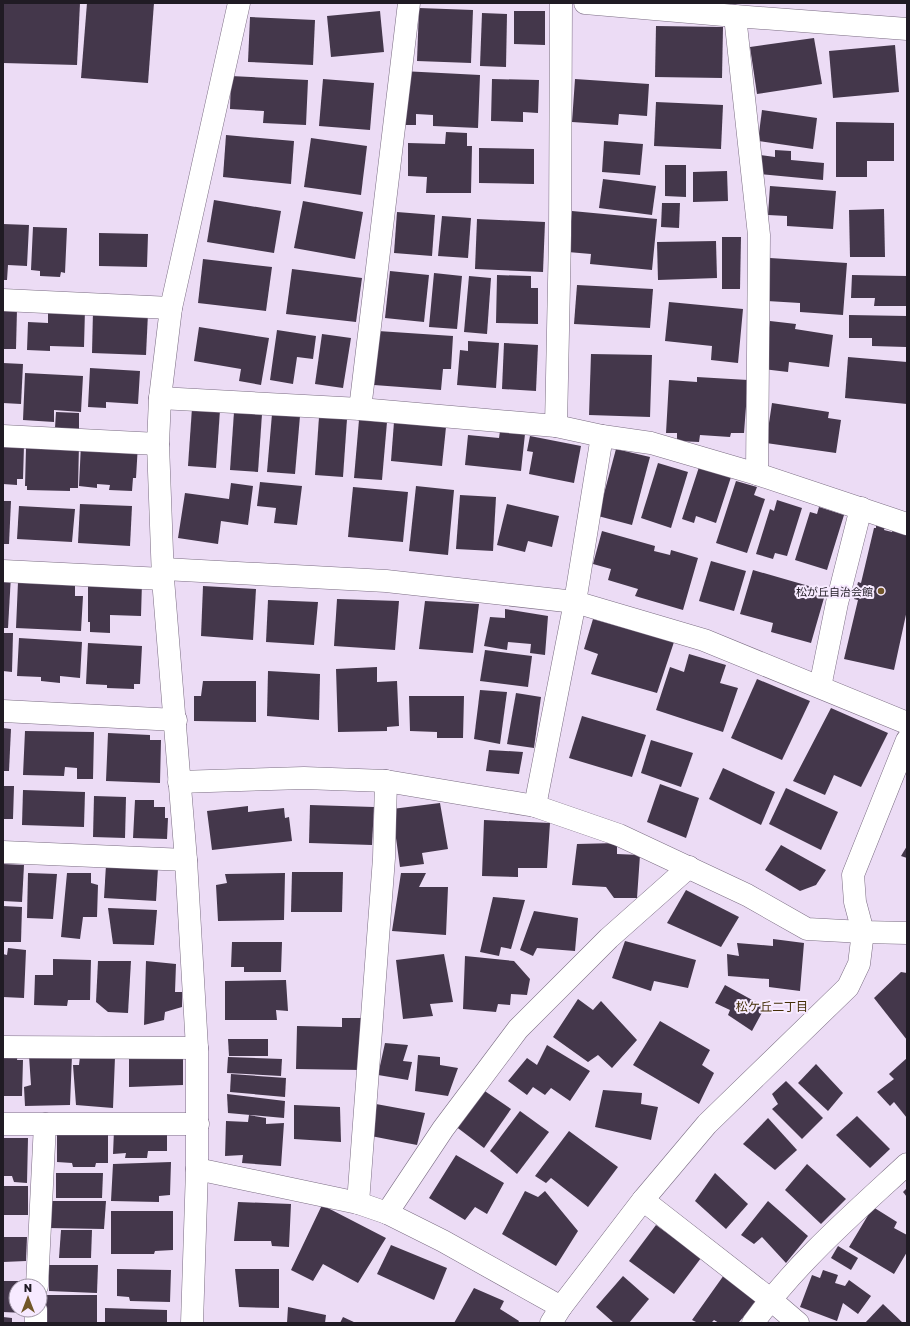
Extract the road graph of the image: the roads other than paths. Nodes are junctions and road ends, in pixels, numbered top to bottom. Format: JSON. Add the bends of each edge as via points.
{"nodes":[{"id":1,"x":239,"y":3,"type":"edge"},
{"id":2,"x":409,"y":3,"type":"edge"},
{"id":3,"x":561,"y":3,"type":"edge"},
{"id":4,"x":585,"y":3,"type":"edge"},
{"id":5,"x":622,"y":5,"type":"edge"},
{"id":6,"x":735,"y":16,"type":"junction"},
{"id":7,"x":907,"y":29,"type":"edge"},
{"id":8,"x":3,"y":300,"type":"edge"},
{"id":9,"x":171,"y":308,"type":"junction"},
{"id":10,"x":160,"y":398,"type":"junction"},
{"id":11,"x":360,"y":409,"type":"junction"},
{"id":12,"x":556,"y":426,"type":"junction"},
{"id":13,"x":3,"y":436,"type":"edge"},
{"id":14,"x":602,"y":436,"type":"junction"},
{"id":15,"x":158,"y":444,"type":"junction"},
{"id":16,"x":757,"y":474,"type":"junction"},
{"id":17,"x":861,"y":508,"type":"junction"},
{"id":18,"x":907,"y":524,"type":"edge"},
{"id":19,"x":3,"y":571,"type":"edge"},
{"id":20,"x":164,"y":574,"type":"junction"},
{"id":21,"x":574,"y":602,"type":"junction"},
{"id":22,"x":820,"y":687,"type":"junction"},
{"id":23,"x":3,"y":711,"type":"edge"},
{"id":24,"x":176,"y":720,"type":"junction"},
{"id":25,"x":907,"y":723,"type":"edge"},
{"id":26,"x":907,"y":740,"type":"edge"},
{"id":27,"x":386,"y":781,"type":"junction"},
{"id":28,"x":179,"y":782,"type":"junction"},
{"id":29,"x":535,"y":806,"type":"junction"},
{"id":30,"x":3,"y":852,"type":"edge"},
{"id":31,"x":186,"y":860,"type":"junction"},
{"id":32,"x":689,"y":867,"type":"junction"},
{"id":33,"x":863,"y":932,"type":"junction"},
{"id":34,"x":907,"y":933,"type":"edge"},
{"id":35,"x":3,"y":1047,"type":"edge"},
{"id":36,"x":197,"y":1048,"type":"junction"},
{"id":37,"x":3,"y":1124,"type":"edge"},
{"id":38,"x":45,"y":1124,"type":"junction"},
{"id":39,"x":198,"y":1124,"type":"junction"},
{"id":40,"x":907,"y":1164,"type":"edge"},
{"id":41,"x":197,"y":1169,"type":"junction"},
{"id":42,"x":643,"y":1200,"type":"junction"},
{"id":43,"x":358,"y":1203,"type":"junction"},
{"id":44,"x":387,"y":1214,"type":"junction"},
{"id":45,"x":37,"y":1278,"type":"edge"},
{"id":46,"x":770,"y":1299,"type":"junction"},
{"id":47,"x":556,"y":1315,"type":"edge"},
{"id":48,"x":192,"y":1323,"type":"edge"},
{"id":49,"x":753,"y":1323,"type":"edge"},
{"id":50,"x":798,"y":1323,"type":"edge"}],
"edges":[{"from":1,"to":9,"type":"street"},
{"from":2,"to":11,"type":"street"},
{"from":3,"to":12,"type":"street"},
{"from":4,"to":5,"type":"street"},
{"from":5,"to":6,"type":"street"},
{"from":6,"to":7,"type":"street"},
{"from":6,"to":16,"type":"street","via":[[759,234]]},
{"from":8,"to":9,"type":"street"},
{"from":9,"to":10,"type":"street"},
{"from":10,"to":11,"type":"street"},
{"from":10,"to":15,"type":"street"},
{"from":11,"to":12,"type":"street"},
{"from":12,"to":14,"type":"street"},
{"from":13,"to":15,"type":"street"},
{"from":14,"to":16,"type":"street","via":[[651,443]]},
{"from":14,"to":21,"type":"street"},
{"from":15,"to":20,"type":"street"},
{"from":16,"to":17,"type":"street"},
{"from":17,"to":18,"type":"street"},
{"from":17,"to":22,"type":"street","via":[[837,603]]},
{"from":19,"to":20,"type":"street"},
{"from":20,"to":21,"type":"street","via":[[386,581]]},
{"from":20,"to":24,"type":"street"},
{"from":21,"to":22,"type":"street","via":[[704,640]]},
{"from":21,"to":29,"type":"street"},
{"from":22,"to":25,"type":"street"},
{"from":23,"to":24,"type":"street"},
{"from":24,"to":28,"type":"street"},
{"from":26,"to":33,"type":"street","via":[[853,875],[855,902]]},
{"from":27,"to":28,"type":"street","via":[[304,778]]},
{"from":27,"to":29,"type":"street"},
{"from":27,"to":43,"type":"street","via":[[384,858]]},
{"from":28,"to":31,"type":"street"},
{"from":29,"to":32,"type":"street","via":[[619,835]]},
{"from":30,"to":31,"type":"street"},
{"from":31,"to":36,"type":"street"},
{"from":32,"to":33,"type":"street","via":[[807,928]]},
{"from":32,"to":44,"type":"street","via":[[609,938],[518,1029],[443,1129]]},
{"from":33,"to":34,"type":"street"},
{"from":33,"to":42,"type":"street","via":[[859,964],[848,987],[707,1124]]},
{"from":35,"to":36,"type":"street"},
{"from":36,"to":39,"type":"street"},
{"from":37,"to":38,"type":"street"},
{"from":38,"to":39,"type":"street"},
{"from":38,"to":45,"type":"street"},
{"from":39,"to":41,"type":"street"},
{"from":40,"to":46,"type":"street","via":[[837,1229]]},
{"from":41,"to":43,"type":"street"},
{"from":41,"to":48,"type":"street"},
{"from":42,"to":46,"type":"street"},
{"from":42,"to":47,"type":"street"},
{"from":43,"to":44,"type":"street"},
{"from":44,"to":47,"type":"street","via":[[443,1241]]},
{"from":46,"to":49,"type":"street"},
{"from":46,"to":50,"type":"street"}]}
